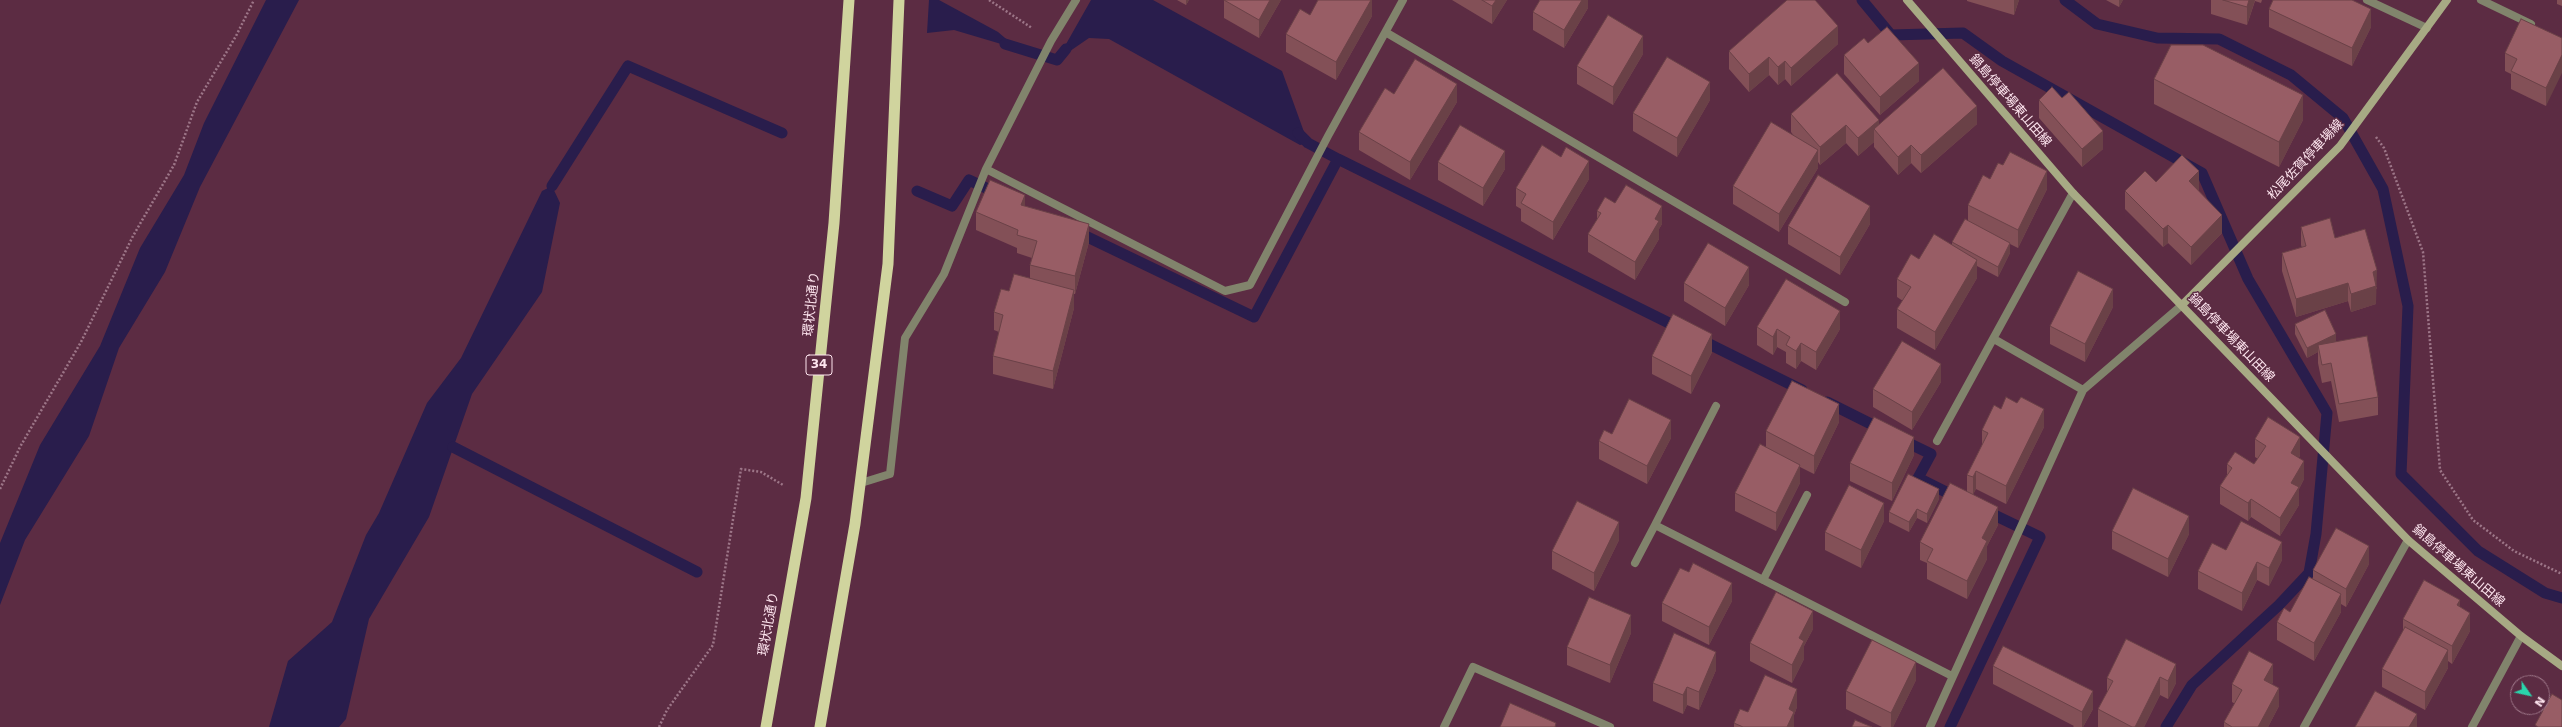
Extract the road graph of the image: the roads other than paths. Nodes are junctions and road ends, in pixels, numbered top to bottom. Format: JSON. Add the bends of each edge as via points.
{"nodes":[{"id":1,"x":849,"y":0,"type":"edge"},
{"id":2,"x":899,"y":0,"type":"edge"},
{"id":3,"x":1076,"y":0,"type":"edge"},
{"id":4,"x":1403,"y":0,"type":"edge"},
{"id":5,"x":1907,"y":0,"type":"edge"},
{"id":6,"x":2367,"y":0,"type":"edge"},
{"id":7,"x":2447,"y":0,"type":"edge"},
{"id":8,"x":2481,"y":0,"type":"edge"},
{"id":9,"x":2427,"y":28,"type":"junction"},
{"id":10,"x":2542,"y":29,"type":"edge"},
{"id":11,"x":1387,"y":33,"type":"junction"},
{"id":12,"x":986,"y":169,"type":"junction"},
{"id":13,"x":2073,"y":193,"type":"junction"},
{"id":14,"x":1845,"y":302,"type":"dead end"},
{"id":15,"x":2182,"y":305,"type":"junction"},
{"id":16,"x":1994,"y":339,"type":"junction"},
{"id":17,"x":2083,"y":390,"type":"junction"},
{"id":18,"x":1716,"y":406,"type":"dead end"},
{"id":19,"x":1937,"y":441,"type":"dead end"},
{"id":20,"x":861,"y":482,"type":"junction"},
{"id":21,"x":1807,"y":495,"type":"dead end"},
{"id":22,"x":1655,"y":525,"type":"junction"},
{"id":23,"x":2408,"y":540,"type":"junction"},
{"id":24,"x":1635,"y":563,"type":"dead end"},
{"id":25,"x":1764,"y":580,"type":"junction"},
{"id":26,"x":2521,"y":636,"type":"junction"},
{"id":27,"x":2562,"y":666,"type":"edge"},
{"id":28,"x":1952,"y":676,"type":"junction"},
{"id":29,"x":766,"y":727,"type":"edge"},
{"id":30,"x":820,"y":727,"type":"edge"},
{"id":31,"x":1444,"y":727,"type":"edge"},
{"id":32,"x":1610,"y":727,"type":"edge"},
{"id":33,"x":1930,"y":727,"type":"edge"},
{"id":34,"x":2304,"y":727,"type":"edge"},
{"id":35,"x":2472,"y":727,"type":"edge"}],
"edges":[{"from":1,"to":29,"type":"highway","name":"環状北通り","number":"34","via":[[834,223],[806,498]]},
{"from":2,"to":20,"type":"highway","via":[[888,264]]},
{"from":3,"to":12,"type":"street","via":[[1037,67]]},
{"from":4,"to":11,"type":"street"},
{"from":5,"to":13,"type":"main road","name":"鍋島停車場東山田線"},
{"from":6,"to":9,"type":"street"},
{"from":7,"to":9,"type":"main road","name":"松尾佐賀停車場線"},
{"from":8,"to":10,"type":"street"},
{"from":9,"to":15,"type":"main road","name":"松尾佐賀停車場線","via":[[2340,146]]},
{"from":11,"to":12,"type":"street","via":[[1328,136],[1250,285],[1225,291]]},
{"from":11,"to":14,"type":"street"},
{"from":12,"to":20,"type":"street","via":[[944,274],[905,338],[890,474]]},
{"from":13,"to":15,"type":"main road","name":"鍋島停車場東山田線"},
{"from":13,"to":16,"type":"street"},
{"from":15,"to":17,"type":"street"},
{"from":15,"to":23,"type":"main road","name":"鍋島停車場東山田線"},
{"from":16,"to":17,"type":"street"},
{"from":16,"to":19,"type":"street"},
{"from":17,"to":28,"type":"street"},
{"from":18,"to":22,"type":"street"},
{"from":20,"to":30,"type":"highway"},
{"from":21,"to":25,"type":"street"},
{"from":22,"to":24,"type":"street"},
{"from":22,"to":25,"type":"street"},
{"from":23,"to":26,"type":"main road","name":"鍋島停車場東山田線"},
{"from":23,"to":34,"type":"street"},
{"from":25,"to":28,"type":"street"},
{"from":26,"to":27,"type":"main road","name":"鍋島停車場東山田線"},
{"from":26,"to":35,"type":"street"},
{"from":28,"to":33,"type":"street"},
{"from":31,"to":32,"type":"street","via":[[1473,668]]}]}
